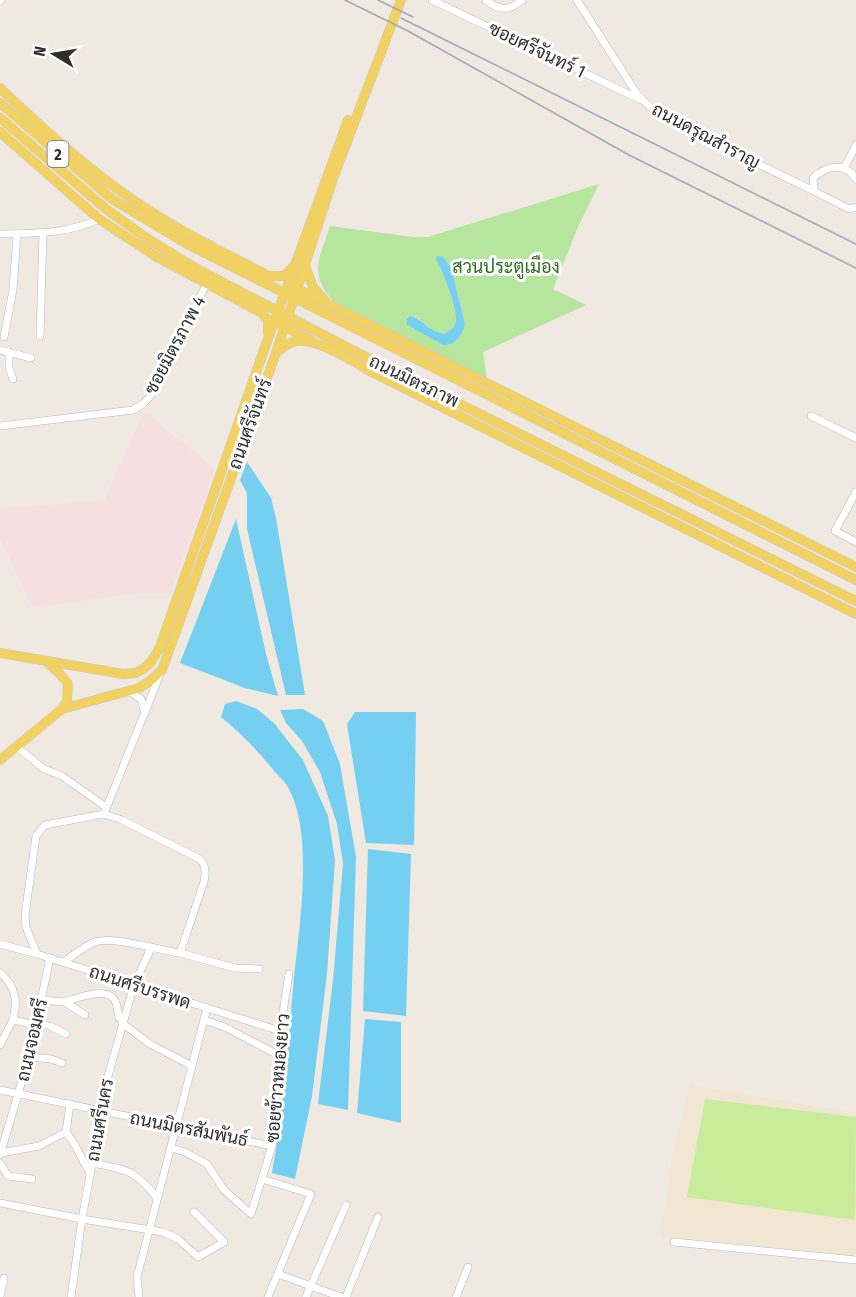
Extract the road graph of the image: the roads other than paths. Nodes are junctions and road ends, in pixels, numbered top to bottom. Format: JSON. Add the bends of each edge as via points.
{"nodes":[{"id":1,"x":394,"y":0,"type":"edge"},
{"id":2,"x":400,"y":0,"type":"edge"},
{"id":3,"x":432,"y":0,"type":"edge"},
{"id":4,"x":486,"y":0,"type":"edge"},
{"id":5,"x":522,"y":0,"type":"edge"},
{"id":6,"x":577,"y":0,"type":"edge"},
{"id":7,"x":0,"y":88,"type":"edge"},
{"id":8,"x":642,"y":101,"type":"junction"},
{"id":9,"x":0,"y":103,"type":"edge"},
{"id":10,"x":0,"y":118,"type":"edge"},
{"id":11,"x":0,"y":132,"type":"edge"},
{"id":12,"x":856,"y":145,"type":"edge"},
{"id":13,"x":844,"y":169,"type":"junction"},
{"id":14,"x":813,"y":178,"type":"junction"},
{"id":15,"x":856,"y":179,"type":"edge"},
{"id":16,"x":798,"y":183,"type":"junction"},
{"id":17,"x":814,"y":191,"type":"junction"},
{"id":18,"x":854,"y":209,"type":"edge"},
{"id":19,"x":99,"y":219,"type":"junction"},
{"id":20,"x":43,"y":233,"type":"junction"},
{"id":21,"x":0,"y":234,"type":"edge"},
{"id":22,"x":17,"y":234,"type":"junction"},
{"id":23,"x":171,"y":234,"type":"junction"},
{"id":24,"x":210,"y":246,"type":"junction"},
{"id":25,"x":157,"y":257,"type":"junction"},
{"id":26,"x":301,"y":263,"type":"junction"},
{"id":27,"x":197,"y":269,"type":"junction"},
{"id":28,"x":270,"y":276,"type":"junction"},
{"id":29,"x":206,"y":285,"type":"junction"},
{"id":30,"x":292,"y":291,"type":"junction"},
{"id":31,"x":328,"y":304,"type":"junction"},
{"id":32,"x":262,"y":313,"type":"junction"},
{"id":33,"x":281,"y":319,"type":"junction"},
{"id":34,"x":40,"y":336,"type":"dead end"},
{"id":35,"x":4,"y":337,"type":"dead end"},
{"id":36,"x":395,"y":338,"type":"junction"},
{"id":37,"x":317,"y":343,"type":"junction"},
{"id":38,"x":265,"y":347,"type":"junction"},
{"id":39,"x":0,"y":350,"type":"edge"},
{"id":40,"x":9,"y":352,"type":"junction"},
{"id":41,"x":276,"y":353,"type":"junction"},
{"id":42,"x":31,"y":358,"type":"dead end"},
{"id":43,"x":419,"y":360,"type":"junction"},
{"id":44,"x":372,"y":372,"type":"junction"},
{"id":45,"x":13,"y":379,"type":"dead end"},
{"id":46,"x":413,"y":379,"type":"junction"},
{"id":47,"x":811,"y":416,"type":"dead end"},
{"id":48,"x":0,"y":426,"type":"edge"},
{"id":49,"x":514,"y":431,"type":"junction"},
{"id":50,"x":856,"y":438,"type":"edge"},
{"id":51,"x":523,"y":447,"type":"junction"},
{"id":52,"x":614,"y":447,"type":"junction"},
{"id":53,"x":596,"y":449,"type":"junction"},
{"id":54,"x":598,"y":473,"type":"junction"},
{"id":55,"x":668,"y":474,"type":"junction"},
{"id":56,"x":579,"y":476,"type":"junction"},
{"id":57,"x":676,"y":489,"type":"junction"},
{"id":58,"x":856,"y":492,"type":"edge"},
{"id":59,"x":738,"y":542,"type":"junction"},
{"id":60,"x":856,"y":542,"type":"edge"},
{"id":61,"x":748,"y":559,"type":"junction"},
{"id":62,"x":856,"y":567,"type":"edge"},
{"id":63,"x":856,"y":580,"type":"edge"},
{"id":64,"x":822,"y":584,"type":"junction"},
{"id":65,"x":803,"y":587,"type":"junction"},
{"id":66,"x":856,"y":601,"type":"edge"},
{"id":67,"x":856,"y":614,"type":"edge"},
{"id":68,"x":0,"y":653,"type":"edge"},
{"id":69,"x":46,"y":661,"type":"junction"},
{"id":70,"x":162,"y":670,"type":"junction"},
{"id":71,"x":128,"y":691,"type":"junction"},
{"id":72,"x":62,"y":709,"type":"junction"},
{"id":73,"x":145,"y":713,"type":"junction"},
{"id":74,"x":16,"y":746,"type":"junction"},
{"id":75,"x":0,"y":760,"type":"edge"},
{"id":76,"x":105,"y":811,"type":"junction"},
{"id":77,"x":0,"y":944,"type":"edge"},
{"id":78,"x":151,"y":948,"type":"junction"},
{"id":79,"x":180,"y":953,"type":"junction"},
{"id":80,"x":37,"y":954,"type":"junction"},
{"id":81,"x":50,"y":958,"type":"junction"},
{"id":82,"x":63,"y":962,"type":"junction"},
{"id":83,"x":260,"y":969,"type":"dead end"},
{"id":84,"x":0,"y":973,"type":"edge"},
{"id":85,"x":289,"y":974,"type":"dead end"},
{"id":86,"x":134,"y":985,"type":"junction"},
{"id":87,"x":41,"y":1000,"type":"junction"},
{"id":88,"x":65,"y":1002,"type":"junction"},
{"id":89,"x":207,"y":1008,"type":"junction"},
{"id":90,"x":85,"y":1015,"type":"dead end"},
{"id":91,"x":14,"y":1020,"type":"junction"},
{"id":92,"x":204,"y":1020,"type":"junction"},
{"id":93,"x":123,"y":1021,"type":"junction"},
{"id":94,"x":36,"y":1024,"type":"junction"},
{"id":95,"x":280,"y":1031,"type":"junction"},
{"id":96,"x":66,"y":1034,"type":"dead end"},
{"id":97,"x":0,"y":1045,"type":"edge"},
{"id":98,"x":278,"y":1055,"type":"junction"},
{"id":99,"x":29,"y":1057,"type":"junction"},
{"id":100,"x":63,"y":1063,"type":"dead end"},
{"id":101,"x":192,"y":1066,"type":"junction"},
{"id":102,"x":0,"y":1090,"type":"edge"},
{"id":103,"x":19,"y":1094,"type":"junction"},
{"id":104,"x":70,"y":1104,"type":"junction"},
{"id":105,"x":101,"y":1112,"type":"junction"},
{"id":106,"x":177,"y":1126,"type":"junction"},
{"id":107,"x":66,"y":1132,"type":"junction"},
{"id":108,"x":272,"y":1146,"type":"junction"},
{"id":109,"x":171,"y":1148,"type":"junction"},
{"id":110,"x":0,"y":1154,"type":"edge"},
{"id":111,"x":92,"y":1162,"type":"junction"},
{"id":112,"x":0,"y":1163,"type":"edge"},
{"id":113,"x":90,"y":1174,"type":"junction"},
{"id":114,"x":32,"y":1179,"type":"dead end"},
{"id":115,"x":262,"y":1179,"type":"junction"},
{"id":116,"x":157,"y":1198,"type":"junction"},
{"id":117,"x":0,"y":1203,"type":"edge"},
{"id":118,"x":346,"y":1205,"type":"dead end"},
{"id":119,"x":194,"y":1212,"type":"dead end"},
{"id":120,"x":378,"y":1217,"type":"dead end"},
{"id":121,"x":82,"y":1219,"type":"junction"},
{"id":122,"x":148,"y":1230,"type":"junction"},
{"id":123,"x":674,"y":1242,"type":"dead end"},
{"id":124,"x":856,"y":1260,"type":"edge"},
{"id":125,"x":468,"y":1267,"type":"dead end"},
{"id":126,"x":279,"y":1274,"type":"junction"},
{"id":127,"x":4,"y":1278,"type":"dead end"},
{"id":128,"x":311,"y":1286,"type":"junction"},
{"id":129,"x":0,"y":1296,"type":"edge"},
{"id":130,"x":71,"y":1297,"type":"edge"},
{"id":131,"x":139,"y":1297,"type":"edge"},
{"id":132,"x":268,"y":1297,"type":"edge"},
{"id":133,"x":306,"y":1297,"type":"edge"},
{"id":134,"x":344,"y":1297,"type":"edge"},
{"id":135,"x":456,"y":1297,"type":"edge"}],
"edges":[{"from":1,"to":26,"type":"main road","name":"ถนนศรีจันทร์"},
{"from":2,"to":26,"type":"main road","name":"ถนนศรีจันทร์"},
{"from":3,"to":8,"type":"street","name":"ซอยศรีจันทร์ 1"},
{"from":4,"to":5,"type":"street","via":[[506,9]]},
{"from":6,"to":8,"type":"street","name":"ถนนดรุณสำราญ"},
{"from":7,"to":24,"type":"main road","number":"2","via":[[125,195]]},
{"from":8,"to":16,"type":"street","name":"ถนนดรุณสำราญ","via":[[704,138]]},
{"from":9,"to":23,"type":"main road","name":"ถนนมิตรภาพ","number":"2","via":[[118,204]]},
{"from":10,"to":27,"type":"main road","name":"ถนนมิตรภาพ","number":"2","via":[[111,213]]},
{"from":11,"to":19,"type":"main road","number":"2"},
{"from":12,"to":13,"type":"street"},
{"from":13,"to":14,"type":"street","via":[[829,167]]},
{"from":13,"to":15,"type":"street"},
{"from":14,"to":16,"type":"street"},
{"from":14,"to":17,"type":"street"},
{"from":16,"to":17,"type":"street","name":"ถนนดรุณสำราญ"},
{"from":17,"to":18,"type":"street","name":"ถนนดรุณสำราญ"},
{"from":19,"to":20,"type":"street","via":[[82,227]]},
{"from":19,"to":25,"type":"main road"},
{"from":20,"to":22,"type":"street"},
{"from":20,"to":34,"type":"street"},
{"from":21,"to":22,"type":"street"},
{"from":22,"to":35,"type":"street","via":[[13,290]]},
{"from":23,"to":24,"type":"main road"},
{"from":23,"to":30,"type":"main road","name":"ถนนมิตรภาพ"},
{"from":24,"to":28,"type":"main road"},
{"from":25,"to":27,"type":"main road"},
{"from":25,"to":29,"type":"main road"},
{"from":26,"to":28,"type":"main road","via":[[284,276]]},
{"from":26,"to":30,"type":"main road","name":"ถนนศรีจันทร์"},
{"from":26,"to":31,"type":"main road","via":[[313,287]]},
{"from":27,"to":33,"type":"main road","name":"ถนนมิตรภาพ"},
{"from":28,"to":30,"type":"main road"},
{"from":29,"to":32,"type":"main road"},
{"from":29,"to":48,"type":"street","name":"ซอยมิตรภาพ 4","via":[[151,395],[134,410]]},
{"from":30,"to":31,"type":"main road"},
{"from":30,"to":33,"type":"main road","name":"ถนนศรีจันทร์"},
{"from":30,"to":43,"type":"main road","name":"ถนนมิตรภาพ"},
{"from":31,"to":36,"type":"main road"},
{"from":32,"to":33,"type":"main road"},
{"from":32,"to":38,"type":"main road","via":[[269,328]]},
{"from":33,"to":37,"type":"main road","name":"ถนนมิตรภาพ"},
{"from":33,"to":38,"type":"main road","name":"ถนนศรีจันทร์"},
{"from":33,"to":41,"type":"main road","name":"ถนนศรีจันทร์"},
{"from":33,"to":46,"type":"main road","name":"ถนนมิตรภาพ"},
{"from":36,"to":43,"type":"main road"},
{"from":36,"to":52,"type":"main road","name":"ถนนมิตรภาพ"},
{"from":37,"to":41,"type":"main road","via":[[293,342]]},
{"from":37,"to":44,"type":"main road","name":"ถนนมิตรภาพ"},
{"from":38,"to":69,"type":"main road","name":"ถนนศรีจันทร์","via":[[186,577],[151,662],[136,673],[123,674]]},
{"from":39,"to":40,"type":"street"},
{"from":40,"to":42,"type":"street"},
{"from":40,"to":45,"type":"street"},
{"from":41,"to":70,"type":"main road","name":"ถนนศรีจันทร์"},
{"from":43,"to":53,"type":"main road","name":"ถนนมิตรภาพ"},
{"from":44,"to":46,"type":"main road"},
{"from":44,"to":51,"type":"main road","name":"ถนนมิตรภาพ"},
{"from":46,"to":49,"type":"main road","name":"ถนนมิตรภาพ"},
{"from":47,"to":50,"type":"street"},
{"from":49,"to":51,"type":"main road"},
{"from":49,"to":54,"type":"main road","name":"ถนนมิตรภาพ"},
{"from":51,"to":56,"type":"main road","name":"ถนนมิตรภาพ"},
{"from":52,"to":53,"type":"main road"},
{"from":52,"to":55,"type":"main road","name":"ถนนมิตรภาพ"},
{"from":53,"to":57,"type":"main road","name":"ถนนมิตรภาพ"},
{"from":54,"to":56,"type":"main road"},
{"from":54,"to":59,"type":"main road","name":"ถนนมิตรภาพ"},
{"from":55,"to":57,"type":"main road"},
{"from":55,"to":62,"type":"main road","name":"ถนนมิตรภาพ"},
{"from":56,"to":61,"type":"main road","name":"ถนนมิตรภาพ"},
{"from":57,"to":63,"type":"main road","name":"ถนนมิตรภาพ"},
{"from":58,"to":60,"type":"street","via":[[835,531]]},
{"from":59,"to":61,"type":"main road"},
{"from":59,"to":64,"type":"main road","name":"ถนนมิตรภาพ"},
{"from":61,"to":65,"type":"main road","name":"ถนนมิตรภาพ"},
{"from":64,"to":65,"type":"main road"},
{"from":64,"to":66,"type":"main road","name":"ถนนมิตรภาพ"},
{"from":65,"to":67,"type":"main road","name":"ถนนมิตรภาพ"},
{"from":68,"to":69,"type":"main road"},
{"from":69,"to":72,"type":"main road","via":[[68,684]]},
{"from":70,"to":71,"type":"main road","via":[[150,681]]},
{"from":70,"to":73,"type":"street"},
{"from":71,"to":72,"type":"main road"},
{"from":71,"to":73,"type":"street","via":[[141,699]]},
{"from":72,"to":74,"type":"main road"},
{"from":73,"to":76,"type":"street"},
{"from":74,"to":75,"type":"main road"},
{"from":74,"to":76,"type":"street"},
{"from":76,"to":79,"type":"street","via":[[203,863],[204,882]]},
{"from":76,"to":80,"type":"street","via":[[50,823],[38,832],[25,921]]},
{"from":77,"to":80,"type":"street","name":"ถนนศรีบรรพด"},
{"from":78,"to":79,"type":"street"},
{"from":78,"to":82,"type":"street","via":[[99,940]]},
{"from":78,"to":86,"type":"street","name":"ถนนศรีนคร"},
{"from":79,"to":83,"type":"street","via":[[235,968]]},
{"from":80,"to":81,"type":"street","name":"ถนนศรีบรรพด"},
{"from":81,"to":82,"type":"street","name":"ถนนศรีบรรพด"},
{"from":81,"to":87,"type":"street","name":"ถนนจอมศรี"},
{"from":82,"to":86,"type":"street","name":"ถนนศรีบรรพด"},
{"from":84,"to":91,"type":"street","via":[[16,995]]},
{"from":85,"to":95,"type":"street","name":"ซอยข้าวหมองยาว"},
{"from":86,"to":89,"type":"street","name":"ถนนศรีบรรพด"},
{"from":86,"to":93,"type":"street","name":"ถนนศรีนคร"},
{"from":87,"to":88,"type":"street"},
{"from":87,"to":94,"type":"street","name":"ถนนจอมศรี"},
{"from":88,"to":90,"type":"street"},
{"from":88,"to":93,"type":"street","via":[[96,994],[111,996]]},
{"from":89,"to":92,"type":"street"},
{"from":89,"to":95,"type":"street","name":"ถนนศรีบรรพด"},
{"from":91,"to":94,"type":"street"},
{"from":91,"to":97,"type":"street"},
{"from":92,"to":98,"type":"street"},
{"from":92,"to":101,"type":"street"},
{"from":93,"to":101,"type":"street","via":[[150,1044]]},
{"from":93,"to":105,"type":"street","name":"ถนนศรีนคร"},
{"from":94,"to":96,"type":"street"},
{"from":94,"to":99,"type":"street","name":"ถนนจอมศรี"},
{"from":95,"to":98,"type":"street","name":"ซอยข้าวหมองยาว"},
{"from":98,"to":108,"type":"street","name":"ซอยข้าวหมองยาว"},
{"from":99,"to":100,"type":"street"},
{"from":99,"to":103,"type":"street","name":"ถนนจอมศรี"},
{"from":101,"to":106,"type":"street"},
{"from":102,"to":103,"type":"street","name":"ถนนมิตรสัมพันธ์"},
{"from":103,"to":104,"type":"street","name":"ถนนมิตรสัมพันธ์"},
{"from":103,"to":110,"type":"street","name":"ถนนจอมศรี"},
{"from":104,"to":105,"type":"street","name":"ถนนมิตรสัมพันธ์"},
{"from":104,"to":107,"type":"street"},
{"from":105,"to":106,"type":"street","name":"ถนนมิตรสัมพันธ์"},
{"from":105,"to":111,"type":"street","name":"ถนนศรีนคร"},
{"from":106,"to":108,"type":"street","name":"ถนนมิตรสัมพันธ์"},
{"from":106,"to":109,"type":"street"},
{"from":107,"to":110,"type":"street","via":[[39,1146]]},
{"from":107,"to":113,"type":"street"},
{"from":108,"to":115,"type":"street","name":"ซอยข้าวหมองยาว"},
{"from":109,"to":115,"type":"street","name":"ซอยข้าวหมองยาว","via":[[207,1164],[224,1190],[251,1214]]},
{"from":109,"to":116,"type":"street"},
{"from":111,"to":113,"type":"street","name":"ถนนศรีนคร"},
{"from":111,"to":116,"type":"street","via":[[141,1178]]},
{"from":112,"to":114,"type":"street","via":[[8,1176]]},
{"from":113,"to":121,"type":"street","name":"ถนนศรีนคร"},
{"from":115,"to":126,"type":"street","via":[[311,1194]]},
{"from":116,"to":122,"type":"street"},
{"from":117,"to":121,"type":"street"},
{"from":118,"to":128,"type":"street"},
{"from":119,"to":122,"type":"street","via":[[224,1242],[198,1257],[170,1234]]},
{"from":120,"to":134,"type":"street"},
{"from":121,"to":122,"type":"street"},
{"from":121,"to":130,"type":"street","name":"ถนนศรีนคร"},
{"from":122,"to":131,"type":"street","via":[[137,1277]]},
{"from":123,"to":124,"type":"street"},
{"from":125,"to":135,"type":"street"},
{"from":126,"to":128,"type":"street"},
{"from":126,"to":132,"type":"street"},
{"from":127,"to":129,"type":"street"},
{"from":128,"to":133,"type":"street"},
{"from":128,"to":134,"type":"street"}]}
